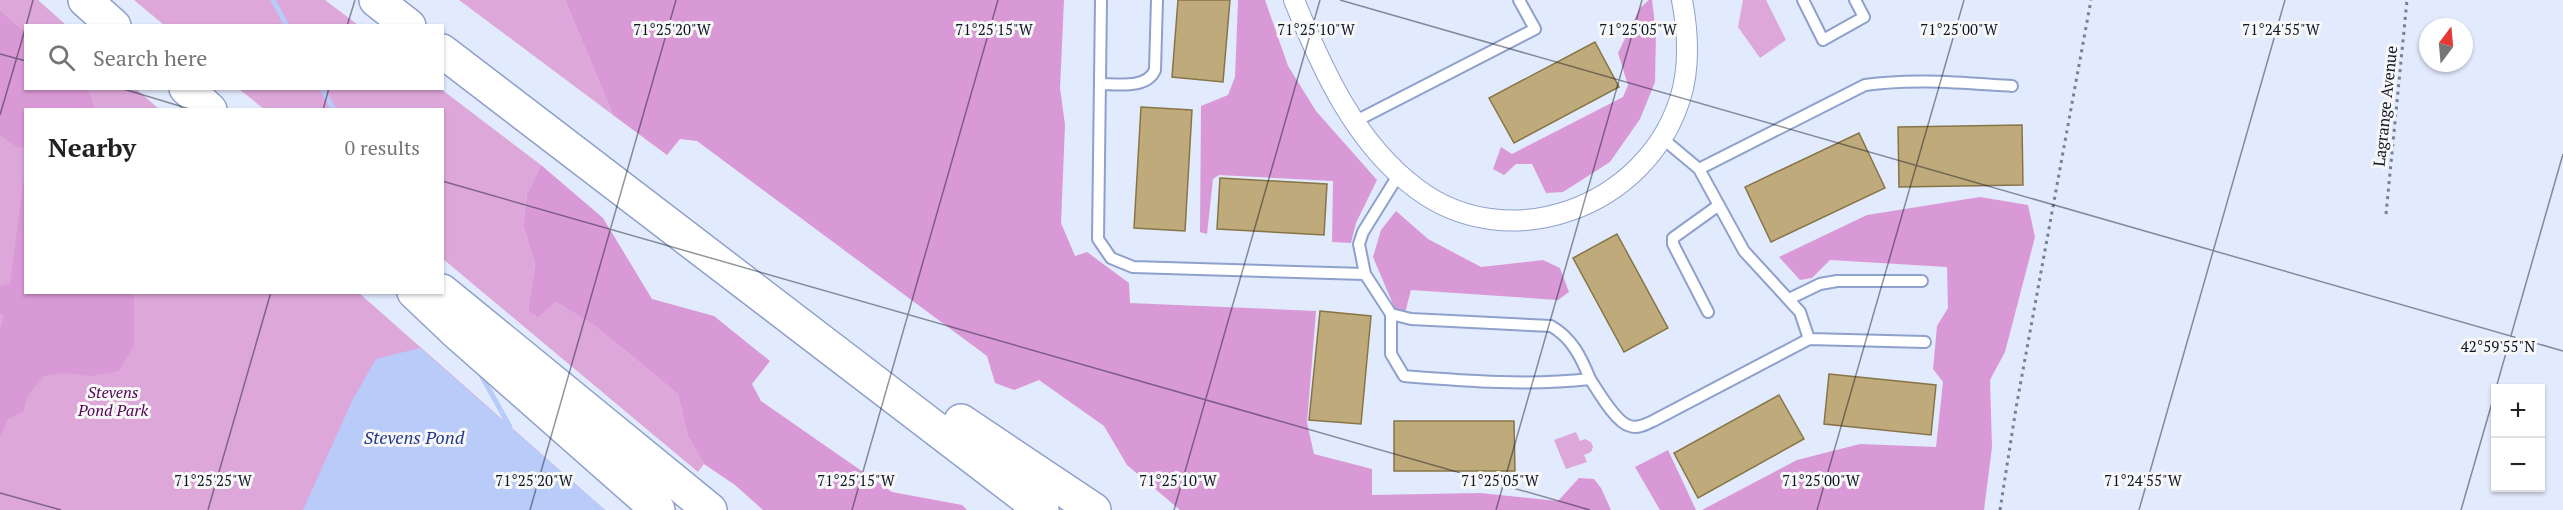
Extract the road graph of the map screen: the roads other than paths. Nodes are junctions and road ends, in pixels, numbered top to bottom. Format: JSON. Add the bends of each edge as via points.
{"nodes":[{"id":1,"x":85,"y":0,"type":"edge"},
{"id":2,"x":376,"y":0,"type":"edge"},
{"id":3,"x":1101,"y":0,"type":"edge"},
{"id":4,"x":1157,"y":0,"type":"edge"},
{"id":5,"x":1294,"y":0,"type":"edge"},
{"id":6,"x":1519,"y":0,"type":"edge"},
{"id":7,"x":1682,"y":0,"type":"edge"},
{"id":8,"x":1803,"y":0,"type":"edge"},
{"id":9,"x":1855,"y":0,"type":"edge"},
{"id":10,"x":112,"y":24,"type":"edge"},
{"id":11,"x":407,"y":24,"type":"edge"},
{"id":12,"x":444,"y":53,"type":"edge"},
{"id":13,"x":1100,"y":84,"type":"junction"},
{"id":14,"x":2012,"y":86,"type":"dead end"},
{"id":15,"x":188,"y":90,"type":"edge"},
{"id":16,"x":208,"y":108,"type":"edge"},
{"id":17,"x":1354,"y":122,"type":"junction"},
{"id":18,"x":1662,"y":138,"type":"junction"},
{"id":19,"x":1699,"y":169,"type":"junction"},
{"id":20,"x":1399,"y":174,"type":"junction"},
{"id":21,"x":1719,"y":205,"type":"junction"},
{"id":22,"x":700,"y":247,"type":"junction"},
{"id":23,"x":1365,"y":274,"type":"junction"},
{"id":24,"x":1922,"y":281,"type":"dead end"},
{"id":25,"x":444,"y":293,"type":"edge"},
{"id":26,"x":416,"y":294,"type":"edge"},
{"id":27,"x":1789,"y":299,"type":"junction"},
{"id":28,"x":1708,"y":312,"type":"dead end"},
{"id":29,"x":1391,"y":314,"type":"junction"},
{"id":30,"x":1809,"y":339,"type":"junction"},
{"id":31,"x":1925,"y":342,"type":"dead end"},
{"id":32,"x":1590,"y":379,"type":"junction"},
{"id":33,"x":658,"y":510,"type":"edge"},
{"id":34,"x":710,"y":510,"type":"edge"},
{"id":35,"x":1042,"y":510,"type":"edge"},
{"id":36,"x":1094,"y":510,"type":"edge"}],
"edges":[{"from":1,"to":10,"type":"highway"},
{"from":2,"to":11,"type":"highway"},
{"from":3,"to":13,"type":"lane"},
{"from":4,"to":13,"type":"lane","via":[[1152,77],[1138,83]]},
{"from":5,"to":17,"type":"street"},
{"from":6,"to":17,"type":"lane","via":[[1535,29]]},
{"from":7,"to":18,"type":"street","via":[[1687,39],[1685,80]]},
{"from":8,"to":9,"type":"lane","via":[[1823,40],[1864,17]]},
{"from":12,"to":22,"type":"highway"},
{"from":13,"to":23,"type":"lane","via":[[1098,239],[1111,258],[1133,267]]},
{"from":14,"to":19,"type":"lane","via":[[1921,81],[1865,85]]},
{"from":15,"to":16,"type":"highway"},
{"from":17,"to":20,"type":"street"},
{"from":18,"to":19,"type":"lane"},
{"from":18,"to":20,"type":"street","via":[[1636,171],[1602,197],[1570,210],[1526,220],[1459,212],[1418,190]]},
{"from":19,"to":21,"type":"lane"},
{"from":20,"to":23,"type":"lane","via":[[1363,232],[1359,244]]},
{"from":21,"to":27,"type":"lane","via":[[1744,251]]},
{"from":21,"to":28,"type":"lane","via":[[1673,238]]},
{"from":22,"to":35,"type":"highway"},
{"from":22,"to":36,"type":"highway"},
{"from":23,"to":29,"type":"lane"},
{"from":24,"to":27,"type":"lane","via":[[1837,281],[1820,284]]},
{"from":25,"to":34,"type":"highway"},
{"from":26,"to":33,"type":"highway"},
{"from":27,"to":30,"type":"lane","via":[[1800,312]]},
{"from":29,"to":32,"type":"lane","via":[[1411,319],[1551,326],[1564,334],[1578,352]]},
{"from":29,"to":32,"type":"lane","via":[[1391,354],[1404,376],[1546,384]]},
{"from":30,"to":31,"type":"lane"},
{"from":30,"to":32,"type":"lane","via":[[1640,427],[1620,420]]}]}
